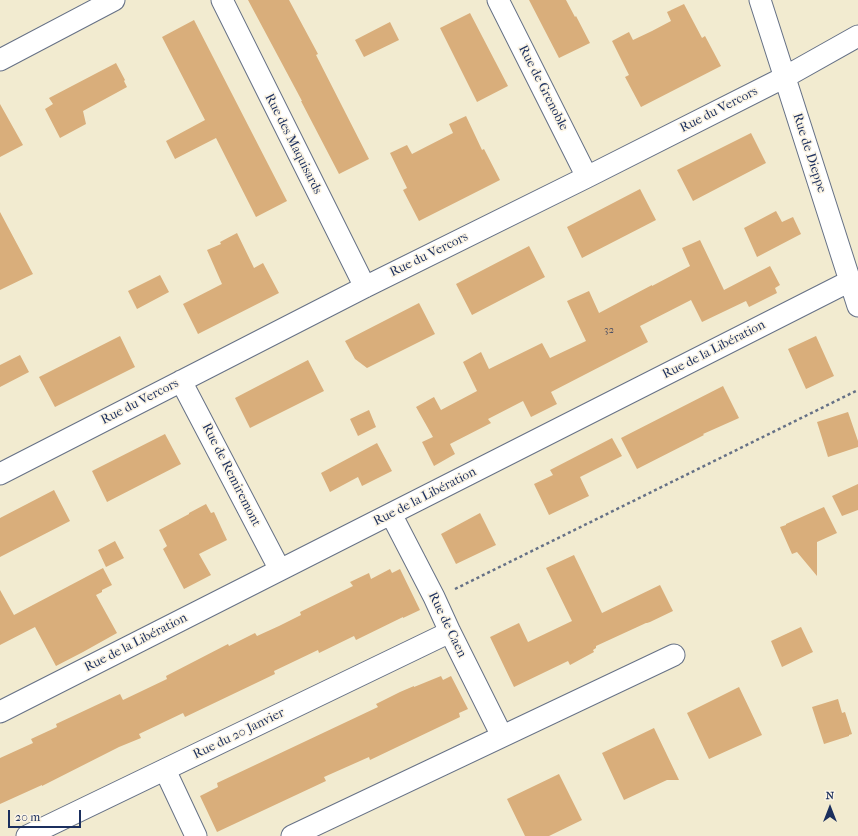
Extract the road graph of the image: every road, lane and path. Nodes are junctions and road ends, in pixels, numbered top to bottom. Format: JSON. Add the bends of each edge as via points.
{"nodes":[{"id":1,"x":114,"y":0,"type":"edge"},
{"id":2,"x":222,"y":0,"type":"edge"},
{"id":3,"x":498,"y":0,"type":"edge"},
{"id":4,"x":760,"y":0,"type":"edge"},
{"id":5,"x":858,"y":36,"type":"edge"},
{"id":6,"x":0,"y":60,"type":"edge"},
{"id":7,"x":785,"y":77,"type":"junction"},
{"id":8,"x":587,"y":177,"type":"junction"},
{"id":9,"x":850,"y":281,"type":"junction"},
{"id":10,"x":365,"y":287,"type":"junction"},
{"id":11,"x":858,"y":306,"type":"edge"},
{"id":12,"x":182,"y":381,"type":"junction"},
{"id":13,"x":858,"y":390,"type":"edge"},
{"id":14,"x":0,"y":474,"type":"edge"},
{"id":15,"x":391,"y":514,"type":"junction"},
{"id":16,"x":280,"y":570,"type":"junction"},
{"id":17,"x":434,"y":598,"type":"junction"},
{"id":18,"x":450,"y":632,"type":"junction"},
{"id":19,"x":674,"y":655,"type":"dead end"},
{"id":20,"x":0,"y":712,"type":"edge"},
{"id":21,"x":502,"y":736,"type":"junction"},
{"id":22,"x":165,"y":770,"type":"junction"},
{"id":23,"x":27,"y":836,"type":"edge"},
{"id":24,"x":196,"y":836,"type":"edge"},
{"id":25,"x":292,"y":836,"type":"edge"}],
"edges":[{"from":1,"to":6,"type":"street"},
{"from":2,"to":10,"type":"street","name":"Rue des Maquisards"},
{"from":3,"to":8,"type":"street","name":"Rue de Grenoble"},
{"from":4,"to":7,"type":"street","name":"Rue de Dieppe"},
{"from":5,"to":7,"type":"street","name":"Rue du Vercors"},
{"from":7,"to":8,"type":"street","name":"Rue du Vercors"},
{"from":7,"to":9,"type":"street","name":"Rue de Dieppe"},
{"from":8,"to":10,"type":"street","name":"Rue du Vercors"},
{"from":9,"to":11,"type":"street","name":"Rue de Dieppe"},
{"from":9,"to":15,"type":"street","name":"Rue de la Libération"},
{"from":10,"to":12,"type":"street","name":"Rue du Vercors"},
{"from":12,"to":14,"type":"street","name":"Rue du Vercors"},
{"from":12,"to":16,"type":"street","name":"Rue de Remiremont"},
{"from":13,"to":17,"type":"path"},
{"from":15,"to":16,"type":"street","name":"Rue de la Libération"},
{"from":15,"to":17,"type":"street","name":"Rue de Caen"},
{"from":16,"to":20,"type":"street","name":"Rue de la Libération"},
{"from":17,"to":18,"type":"street","name":"Rue de Caen"},
{"from":18,"to":21,"type":"street","name":"Rue de Caen"},
{"from":18,"to":22,"type":"street","name":"Rue du 20 Janvier"},
{"from":19,"to":21,"type":"street"},
{"from":21,"to":25,"type":"street"},
{"from":22,"to":23,"type":"street","name":"Rue du 20 Janvier"},
{"from":22,"to":24,"type":"street"}]}
